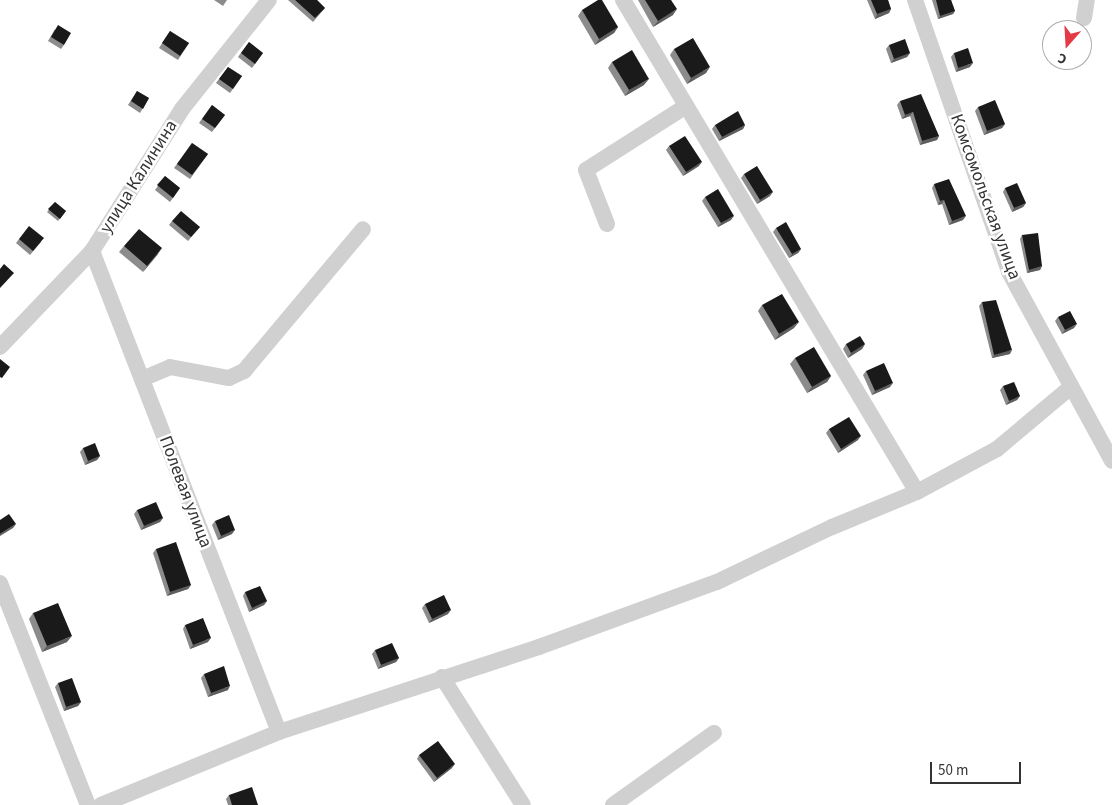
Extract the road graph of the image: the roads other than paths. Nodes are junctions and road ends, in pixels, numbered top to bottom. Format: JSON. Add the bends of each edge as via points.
{"nodes":[{"id":1,"x":269,"y":0,"type":"edge"},
{"id":2,"x":623,"y":0,"type":"edge"},
{"id":3,"x":915,"y":0,"type":"edge"},
{"id":4,"x":1087,"y":0,"type":"edge"},
{"id":5,"x":1084,"y":18,"type":"dead end"},
{"id":6,"x":686,"y":106,"type":"junction"},
{"id":7,"x":607,"y":224,"type":"dead end"},
{"id":8,"x":364,"y":229,"type":"dead end"},
{"id":9,"x":92,"y":251,"type":"junction"},
{"id":10,"x":0,"y":347,"type":"edge"},
{"id":11,"x":142,"y":379,"type":"junction"},
{"id":12,"x":1071,"y":387,"type":"junction"},
{"id":13,"x":1112,"y":461,"type":"edge"},
{"id":14,"x":917,"y":492,"type":"junction"},
{"id":15,"x":0,"y":583,"type":"edge"},
{"id":16,"x":442,"y":677,"type":"junction"},
{"id":17,"x":279,"y":732,"type":"junction"},
{"id":18,"x":714,"y":733,"type":"dead end"},
{"id":19,"x":99,"y":805,"type":"edge"},
{"id":20,"x":523,"y":805,"type":"edge"},
{"id":21,"x":613,"y":805,"type":"edge"}],
"edges":[{"from":1,"to":9,"type":"street","name":"улица Калинина","via":[[182,109]]},
{"from":2,"to":6,"type":"street"},
{"from":3,"to":12,"type":"street","name":"Комсомольская улица","via":[[1009,272]]},
{"from":4,"to":5,"type":"street"},
{"from":6,"to":7,"type":"street","via":[[586,170]]},
{"from":6,"to":14,"type":"street"},
{"from":8,"to":11,"type":"street","via":[[244,370],[229,378],[170,367]]},
{"from":9,"to":10,"type":"street","name":"улица Калинина"},
{"from":9,"to":11,"type":"street","name":"Полевая улица"},
{"from":11,"to":17,"type":"street","name":"Полевая улица"},
{"from":12,"to":13,"type":"street","name":"Комсомольская улица"},
{"from":12,"to":14,"type":"street","via":[[997,449]]},
{"from":14,"to":16,"type":"street","via":[[832,527],[717,582]]},
{"from":15,"to":19,"type":"street"},
{"from":16,"to":17,"type":"street"},
{"from":16,"to":20,"type":"street"},
{"from":17,"to":19,"type":"street"},
{"from":18,"to":21,"type":"street"}]}
